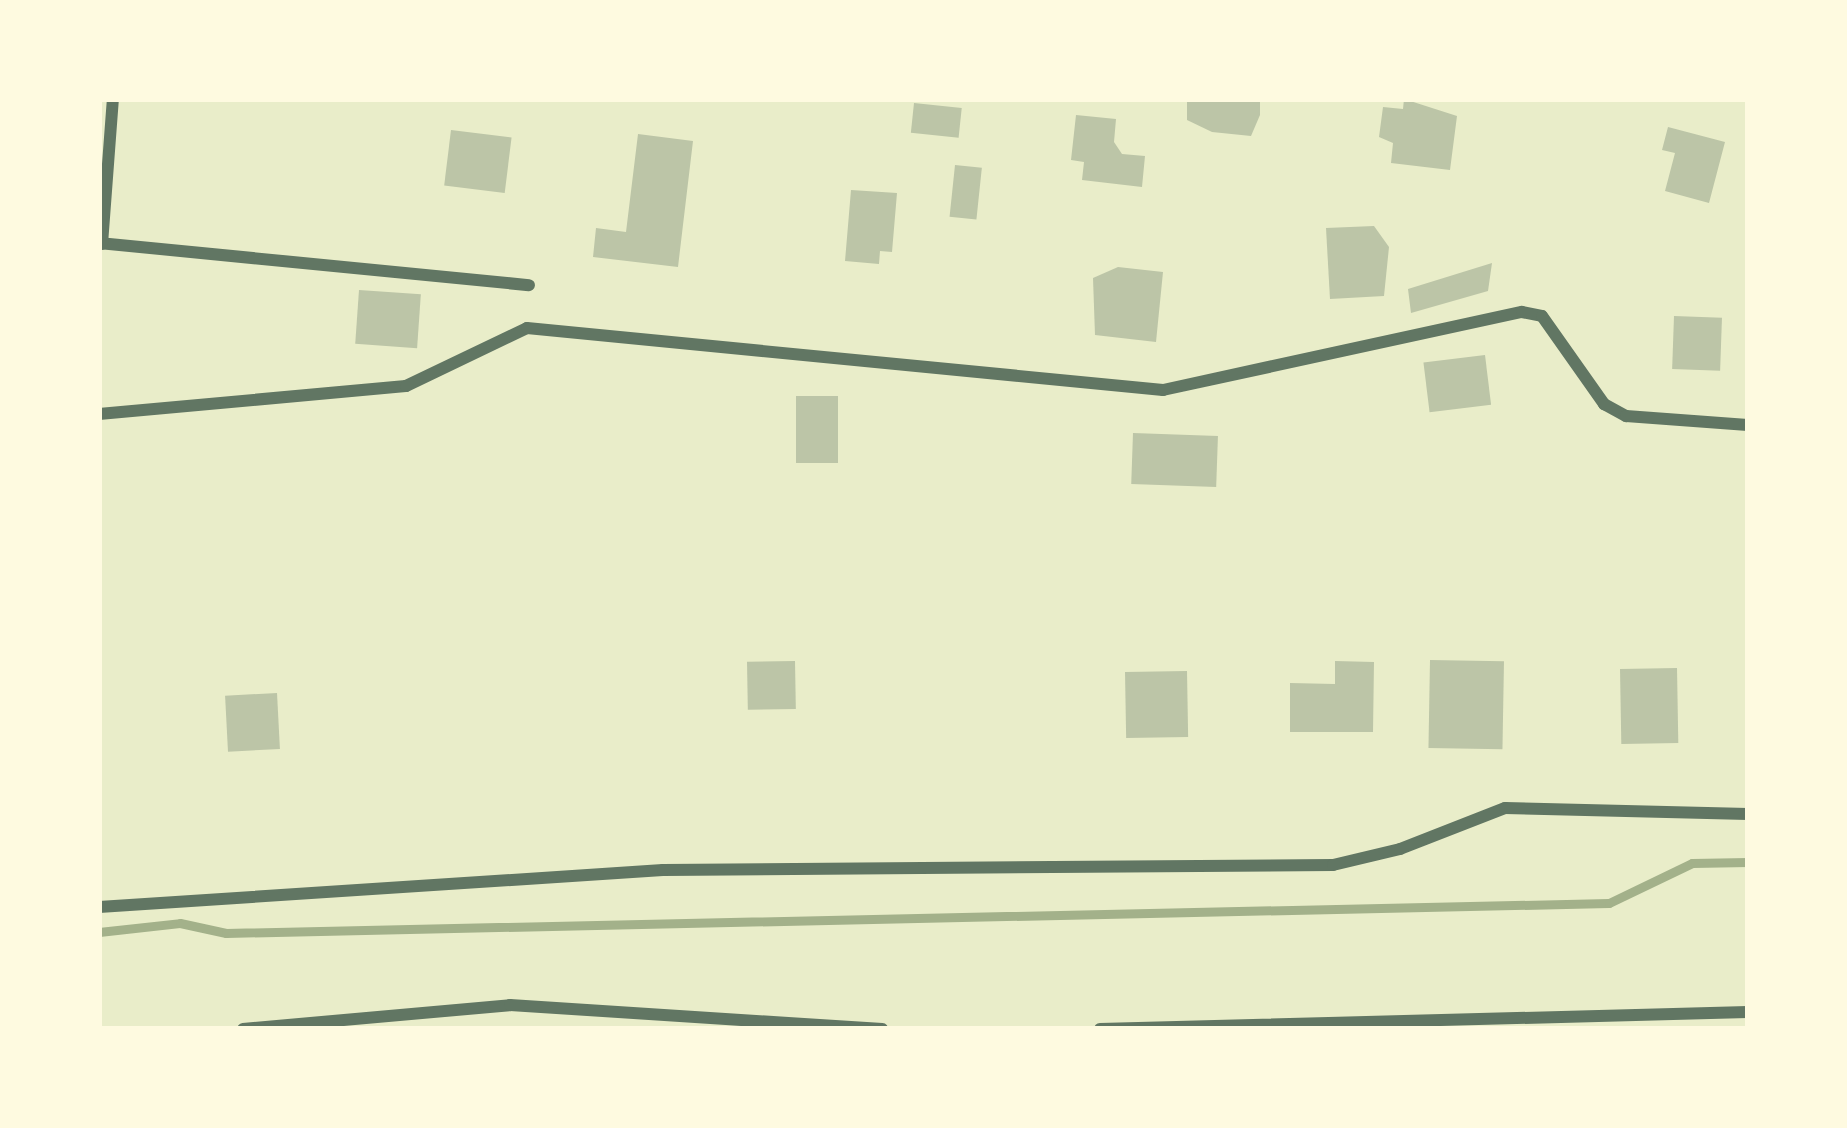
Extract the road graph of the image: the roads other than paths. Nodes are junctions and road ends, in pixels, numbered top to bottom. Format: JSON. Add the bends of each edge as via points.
{"nodes":[{"id":1,"x":113,"y":99,"type":"edge"},
{"id":2,"x":101,"y":243,"type":"edge"},
{"id":3,"x":529,"y":285,"type":"dead end"},
{"id":4,"x":99,"y":414,"type":"edge"},
{"id":5,"x":1748,"y":425,"type":"edge"},
{"id":6,"x":1748,"y":814,"type":"edge"},
{"id":7,"x":99,"y":907,"type":"edge"},
{"id":8,"x":1748,"y":1012,"type":"edge"},
{"id":9,"x":243,"y":1029,"type":"edge"},
{"id":10,"x":882,"y":1029,"type":"edge"},
{"id":11,"x":1100,"y":1029,"type":"edge"}],
"edges":[{"from":1,"to":2,"type":"street"},
{"from":2,"to":3,"type":"street"},
{"from":4,"to":5,"type":"street","via":[[406,386],[527,328],[1162,390],[1522,312],[1543,316],[1604,404],[1627,416]]},
{"from":6,"to":7,"type":"street","via":[[1505,808],[1333,865],[663,870]]},
{"from":8,"to":11,"type":"street"},
{"from":9,"to":10,"type":"street","via":[[510,1005]]}]}
